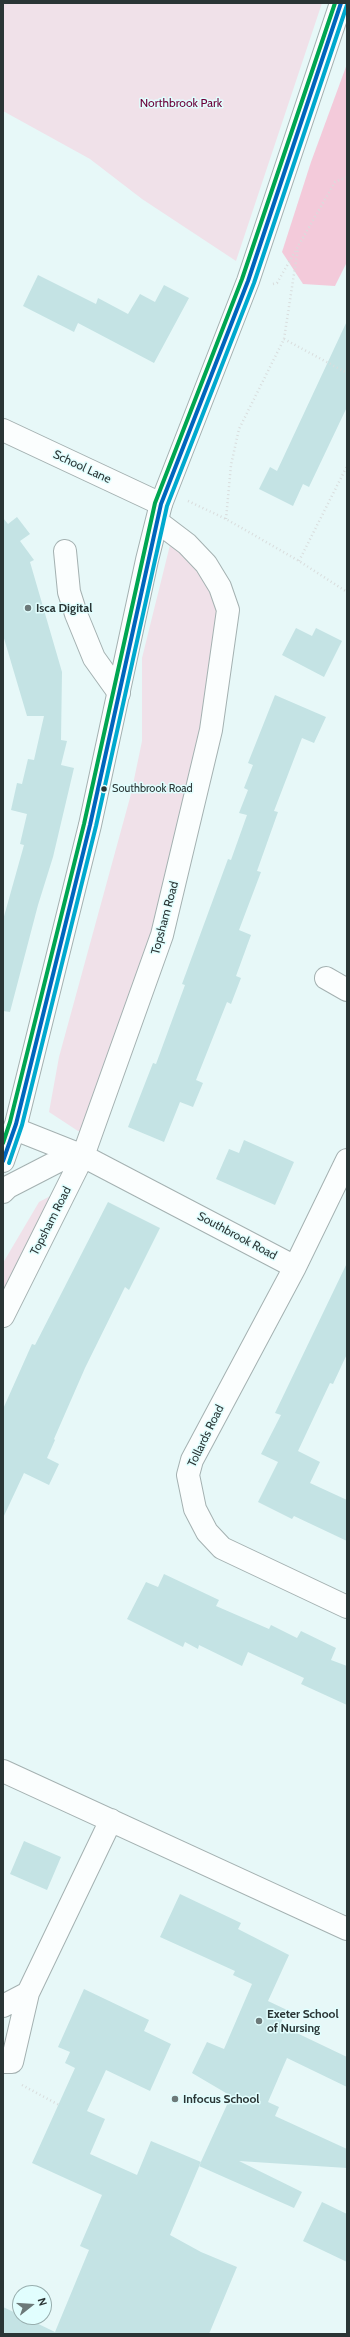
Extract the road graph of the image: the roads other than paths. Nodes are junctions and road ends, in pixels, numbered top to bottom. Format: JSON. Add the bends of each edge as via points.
{"nodes":[{"id":1,"x":341,"y":3,"type":"edge"},
{"id":2,"x":3,"y":430,"type":"edge"},
{"id":3,"x":159,"y":513,"type":"junction"},
{"id":4,"x":65,"y":551,"type":"dead end"},
{"id":5,"x":118,"y":693,"type":"junction"},
{"id":6,"x":326,"y":978,"type":"dead end"},
{"id":7,"x":347,"y":990,"type":"edge"},
{"id":8,"x":15,"y":1129,"type":"junction"},
{"id":9,"x":78,"y":1154,"type":"junction"},
{"id":10,"x":347,"y":1160,"type":"edge"},
{"id":11,"x":3,"y":1161,"type":"edge"},
{"id":12,"x":3,"y":1192,"type":"edge"},
{"id":13,"x":295,"y":1266,"type":"junction"},
{"id":14,"x":3,"y":1316,"type":"edge"},
{"id":15,"x":347,"y":1607,"type":"edge"},
{"id":16,"x":3,"y":1771,"type":"edge"},
{"id":17,"x":111,"y":1820,"type":"junction"},
{"id":18,"x":347,"y":1929,"type":"edge"},
{"id":19,"x":28,"y":1993,"type":"junction"},
{"id":20,"x":3,"y":2006,"type":"edge"},
{"id":21,"x":8,"y":2062,"type":"edge"}],
"edges":[{"from":1,"to":3,"type":"street","via":[[248,281]]},
{"from":2,"to":3,"type":"street","name":"School Lane"},
{"from":3,"to":5,"type":"street"},
{"from":3,"to":9,"type":"street","name":"Topsham Road","via":[[214,574],[220,587],[228,610],[223,656],[211,730],[162,935]]},
{"from":4,"to":5,"type":"street","via":[[69,592],[76,614],[94,658]]},
{"from":5,"to":8,"type":"street","via":[[90,825]]},
{"from":6,"to":7,"type":"street"},
{"from":8,"to":9,"type":"street","name":"Southbrook Road"},
{"from":8,"to":11,"type":"street"},
{"from":9,"to":12,"type":"street","via":[[8,1187]]},
{"from":9,"to":13,"type":"street","name":"Southbrook Road"},
{"from":9,"to":14,"type":"street","name":"Topsham Road"},
{"from":10,"to":13,"type":"street"},
{"from":13,"to":15,"type":"street","name":"Tollards Road","via":[[192,1460],[188,1475],[190,1489],[207,1532],[222,1548]]},
{"from":16,"to":17,"type":"street"},
{"from":17,"to":18,"type":"street"},
{"from":17,"to":19,"type":"street"},
{"from":19,"to":20,"type":"street"},
{"from":19,"to":21,"type":"street"}]}
